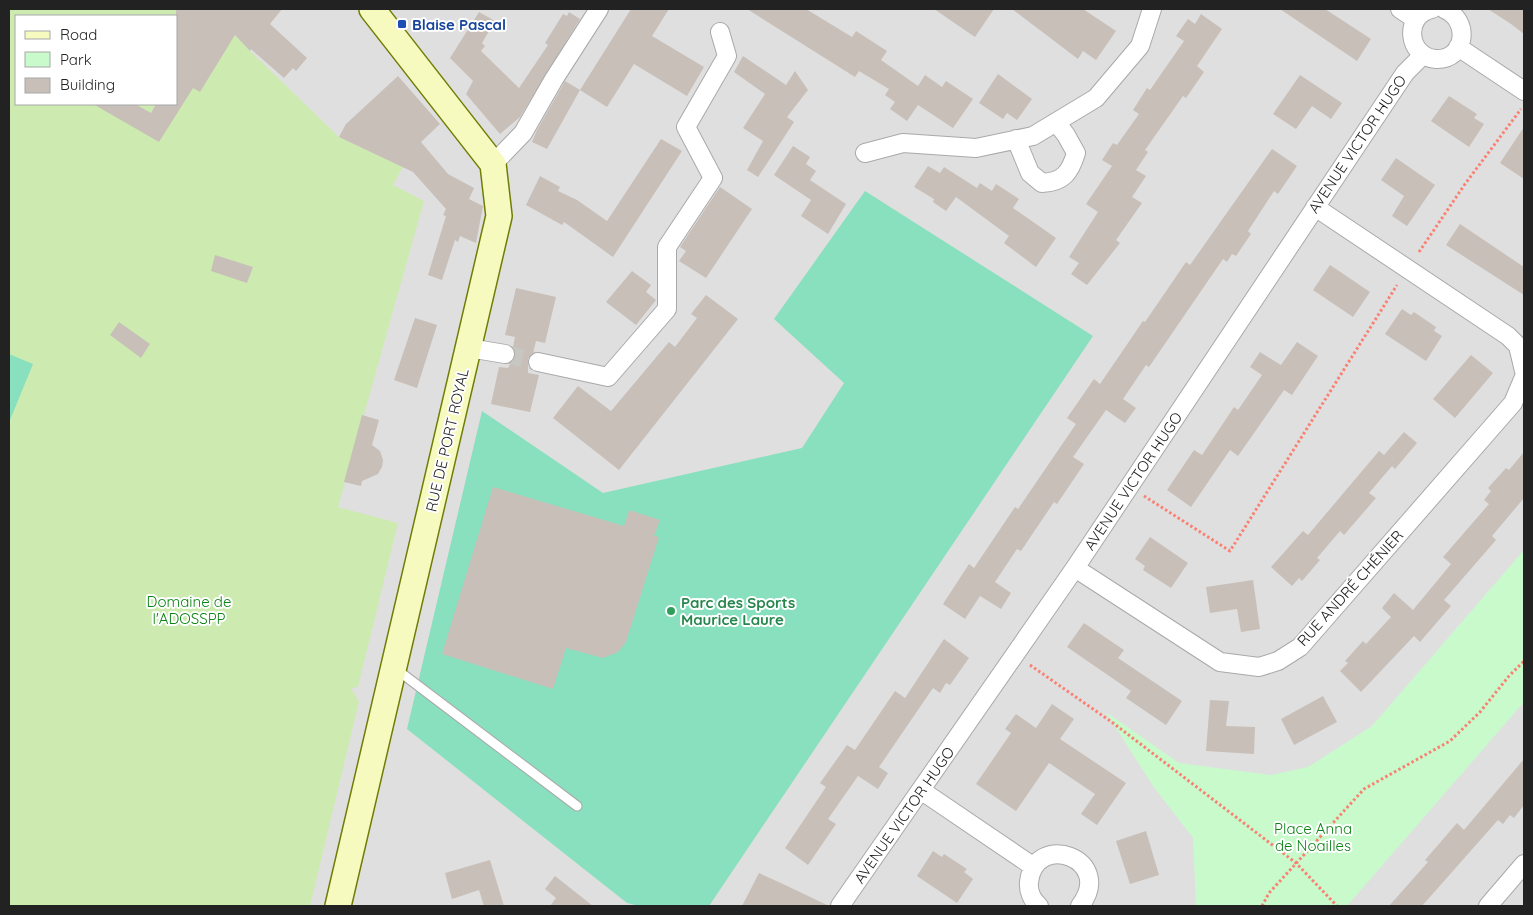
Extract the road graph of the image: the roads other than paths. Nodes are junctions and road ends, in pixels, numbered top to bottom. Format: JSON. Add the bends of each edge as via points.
{"nodes":[{"id":1,"x":372,"y":9,"type":"edge"},
{"id":2,"x":599,"y":9,"type":"edge"},
{"id":3,"x":1152,"y":9,"type":"edge"},
{"id":4,"x":1400,"y":9,"type":"edge"},
{"id":5,"x":1432,"y":9,"type":"edge"},
{"id":6,"x":1448,"y":10,"type":"edge"},
{"id":7,"x":1416,"y":20,"type":"junction"},
{"id":8,"x":720,"y":32,"type":"dead end"},
{"id":9,"x":1458,"y":47,"type":"junction"},
{"id":10,"x":1424,"y":55,"type":"junction"},
{"id":11,"x":1524,"y":91,"type":"edge"},
{"id":12,"x":1056,"y":122,"type":"junction"},
{"id":13,"x":1016,"y":139,"type":"junction"},
{"id":14,"x":865,"y":153,"type":"dead end"},
{"id":15,"x":493,"y":164,"type":"junction"},
{"id":16,"x":1315,"y":207,"type":"junction"},
{"id":17,"x":469,"y":348,"type":"junction"},
{"id":18,"x":505,"y":354,"type":"tunnel mouth"},
{"id":19,"x":538,"y":362,"type":"tunnel mouth"},
{"id":20,"x":1524,"y":371,"type":"edge"},
{"id":21,"x":1524,"y":377,"type":"edge"},
{"id":22,"x":1074,"y":568,"type":"junction"},
{"id":23,"x":394,"y":668,"type":"junction"},
{"id":24,"x":922,"y":791,"type":"junction"},
{"id":25,"x":578,"y":806,"type":"dead end"},
{"id":26,"x":1524,"y":864,"type":"edge"},
{"id":27,"x":1034,"y":867,"type":"junction"},
{"id":28,"x":338,"y":906,"type":"edge"},
{"id":29,"x":840,"y":906,"type":"edge"},
{"id":30,"x":1039,"y":906,"type":"edge"},
{"id":31,"x":1080,"y":906,"type":"edge"},
{"id":32,"x":1488,"y":906,"type":"edge"}],
"edges":[{"from":1,"to":15,"type":"street"},
{"from":2,"to":15,"type":"street","via":[[523,133]]},
{"from":3,"to":12,"type":"street","via":[[1140,46],[1096,98]]},
{"from":4,"to":7,"type":"street"},
{"from":5,"to":7,"type":"street"},
{"from":6,"to":9,"type":"street","via":[[1456,17],[1462,32]]},
{"from":7,"to":10,"type":"street","via":[[1412,27],[1413,43]]},
{"from":8,"to":19,"type":"street","via":[[727,56],[686,127],[713,178],[667,247],[667,309],[608,377]]},
{"from":9,"to":10,"type":"street","via":[[1453,53],[1438,59]]},
{"from":9,"to":11,"type":"street"},
{"from":10,"to":16,"type":"street","name":"AVENUE VICTOR HUGO","via":[[1405,73]]},
{"from":12,"to":13,"type":"street","via":[[1033,136]]},
{"from":12,"to":13,"type":"street","via":[[1076,153],[1071,169],[1055,182],[1042,183],[1030,173]]},
{"from":13,"to":14,"type":"street","via":[[976,148],[903,142]]},
{"from":15,"to":17,"type":"street","name":"RUE DE PORT ROYAL","via":[[499,216]]},
{"from":16,"to":20,"type":"street","via":[[1508,336],[1518,346]]},
{"from":16,"to":22,"type":"street","name":"AVENUE VICTOR HUGO"},
{"from":17,"to":18,"type":"street"},
{"from":17,"to":23,"type":"street","name":"RUE DE PORT ROYAL"},
{"from":21,"to":22,"type":"street","name":"RUE ANDRÉ CHÉNIER","via":[[1513,403],[1300,647],[1278,661],[1258,667],[1220,662]]},
{"from":22,"to":24,"type":"street","name":"AVENUE VICTOR HUGO"},
{"from":23,"to":25,"type":"lane"},
{"from":23,"to":28,"type":"street","name":"RUE DE PORT ROYAL"},
{"from":24,"to":27,"type":"street"},
{"from":24,"to":29,"type":"street","name":"AVENUE VICTOR HUGO"},
{"from":26,"to":32,"type":"street"},
{"from":27,"to":30,"type":"street","via":[[1029,886],[1031,896]]},
{"from":27,"to":31,"type":"street","via":[[1055,854],[1079,861],[1085,868],[1089,888]]}]}
